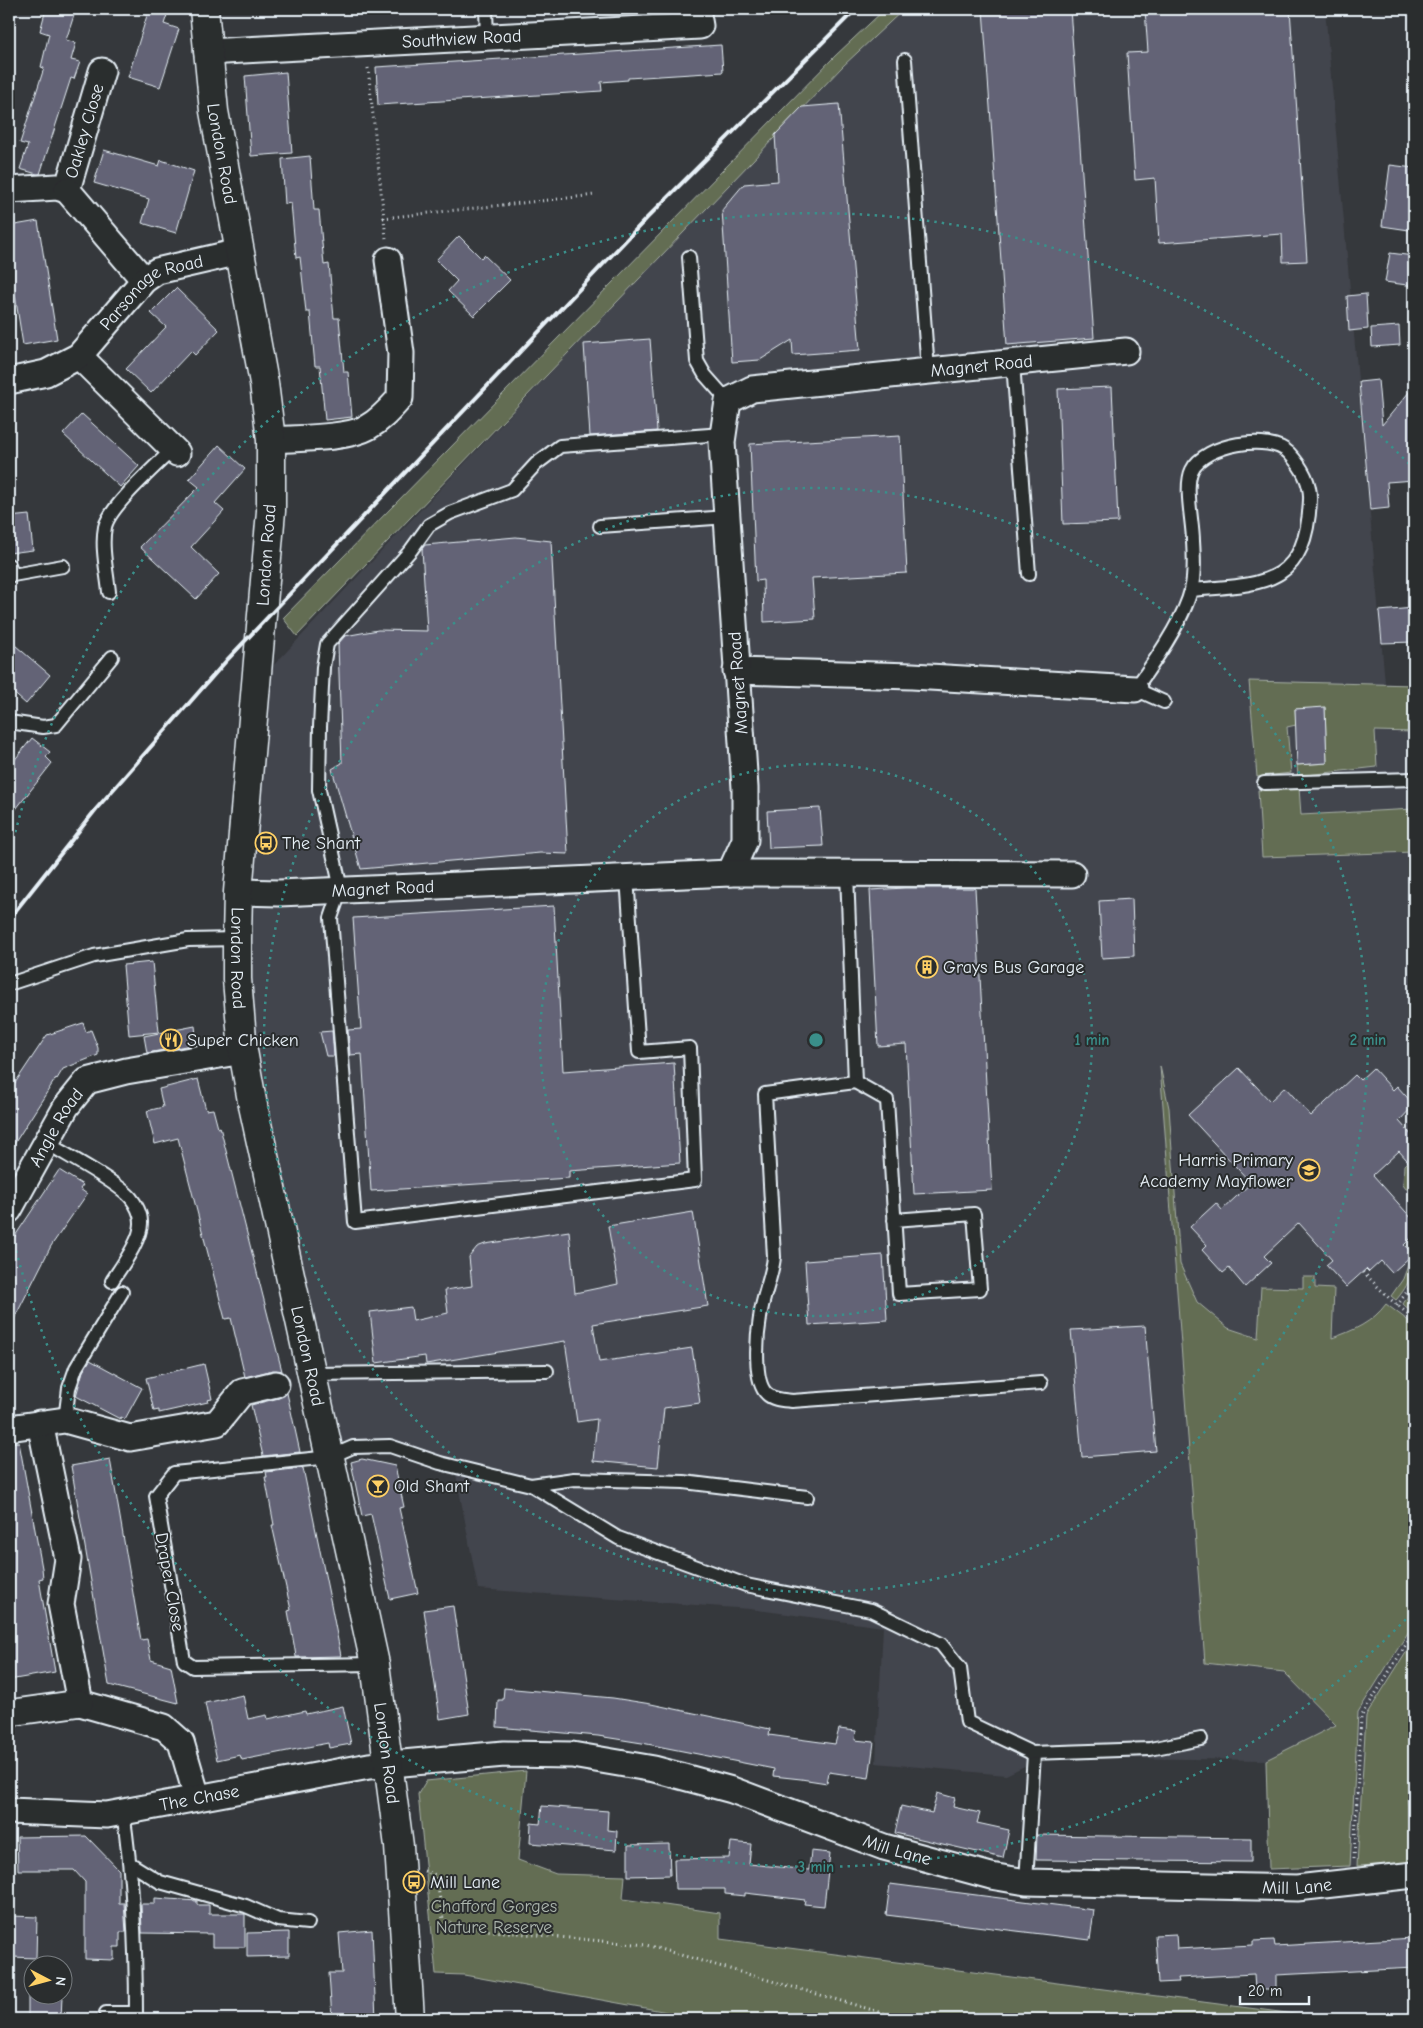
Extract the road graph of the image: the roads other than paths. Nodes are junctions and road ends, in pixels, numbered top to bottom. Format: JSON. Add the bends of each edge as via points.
{"nodes":[{"id":1,"x":204,"y":9,"type":"edge"},
{"id":2,"x":486,"y":9,"type":"edge"},
{"id":3,"x":697,"y":9,"type":"edge"},
{"id":4,"x":487,"y":38,"type":"junction"},
{"id":5,"x":207,"y":52,"type":"junction"},
{"id":6,"x":905,"y":60,"type":"dead end"},
{"id":7,"x":102,"y":71,"type":"dead end"},
{"id":8,"x":9,"y":190,"type":"edge"},
{"id":9,"x":67,"y":190,"type":"junction"},
{"id":10,"x":239,"y":252,"type":"junction"},
{"id":11,"x":689,"y":257,"type":"dead end"},
{"id":12,"x":388,"y":260,"type":"road end"},
{"id":13,"x":144,"y":280,"type":"junction"},
{"id":14,"x":1126,"y":351,"type":"dead end"},
{"id":15,"x":79,"y":356,"type":"junction"},
{"id":16,"x":1013,"y":363,"type":"junction"},
{"id":17,"x":928,"y":371,"type":"junction"},
{"id":18,"x":9,"y":381,"type":"edge"},
{"id":19,"x":728,"y":401,"type":"junction"},
{"id":20,"x":723,"y":434,"type":"junction"},
{"id":21,"x":271,"y":440,"type":"junction"},
{"id":22,"x":175,"y":451,"type":"joint"},
{"id":23,"x":728,"y":517,"type":"junction"},
{"id":24,"x":600,"y":526,"type":"dead end"},
{"id":25,"x":9,"y":565,"type":"edge"},
{"id":26,"x":63,"y":566,"type":"dead end"},
{"id":27,"x":1029,"y":574,"type":"dead end"},
{"id":28,"x":1192,"y":590,"type":"junction"},
{"id":29,"x":109,"y":592,"type":"dead end"},
{"id":30,"x":112,"y":657,"type":"dead end"},
{"id":31,"x":736,"y":672,"type":"junction"},
{"id":32,"x":1135,"y":688,"type":"junction"},
{"id":33,"x":1164,"y":702,"type":"dead end"},
{"id":34,"x":9,"y":722,"type":"edge"},
{"id":35,"x":1414,"y":779,"type":"edge"},
{"id":36,"x":1264,"y":783,"type":"dead end"},
{"id":37,"x":730,"y":873,"type":"junction"},
{"id":38,"x":847,"y":873,"type":"junction"},
{"id":39,"x":1072,"y":874,"type":"dead end"},
{"id":40,"x":627,"y":877,"type":"junction"},
{"id":41,"x":341,"y":888,"type":"junction"},
{"id":42,"x":238,"y":892,"type":"junction"},
{"id":43,"x":237,"y":939,"type":"junction"},
{"id":44,"x":9,"y":984,"type":"edge"},
{"id":45,"x":243,"y":1051,"type":"junction"},
{"id":46,"x":855,"y":1082,"type":"junction"},
{"id":47,"x":47,"y":1143,"type":"junction"},
{"id":48,"x":9,"y":1210,"type":"edge"},
{"id":49,"x":894,"y":1220,"type":"junction"},
{"id":50,"x":112,"y":1281,"type":"dead end"},
{"id":51,"x":122,"y":1292,"type":"dead end"},
{"id":52,"x":547,"y":1371,"type":"dead end"},
{"id":53,"x":313,"y":1374,"type":"junction"},
{"id":54,"x":1041,"y":1383,"type":"dead end"},
{"id":55,"x":276,"y":1384,"type":"dead end"},
{"id":56,"x":65,"y":1420,"type":"junction"},
{"id":57,"x":40,"y":1423,"type":"junction"},
{"id":58,"x":9,"y":1428,"type":"edge"},
{"id":59,"x":330,"y":1457,"type":"junction"},
{"id":60,"x":531,"y":1485,"type":"junction"},
{"id":61,"x":807,"y":1497,"type":"dead end"},
{"id":62,"x":375,"y":1664,"type":"junction"},
{"id":63,"x":80,"y":1703,"type":"junction"},
{"id":64,"x":9,"y":1713,"type":"edge"},
{"id":65,"x":1202,"y":1739,"type":"dead end"},
{"id":66,"x":1032,"y":1753,"type":"junction"},
{"id":67,"x":389,"y":1764,"type":"junction"},
{"id":68,"x":197,"y":1798,"type":"junction"},
{"id":69,"x":9,"y":1811,"type":"edge"},
{"id":70,"x":123,"y":1812,"type":"junction"},
{"id":71,"x":131,"y":1864,"type":"junction"},
{"id":72,"x":1414,"y":1875,"type":"edge"},
{"id":73,"x":1026,"y":1882,"type":"junction"},
{"id":74,"x":308,"y":1923,"type":"dead end"},
{"id":75,"x":106,"y":2013,"type":"dead end"},
{"id":76,"x":410,"y":2019,"type":"edge"}],
"edges":[{"from":1,"to":5,"type":"main road","name":"London Road"},
{"from":2,"to":4,"type":"lane"},
{"from":3,"to":4,"type":"street","name":"Southview Road","via":[[700,26]]},
{"from":4,"to":5,"type":"street","name":"Southview Road"},
{"from":5,"to":10,"type":"main road","name":"London Road"},
{"from":6,"to":17,"type":"lane"},
{"from":7,"to":9,"type":"street","name":"Oakley Close"},
{"from":8,"to":9,"type":"street","name":"Oakley Close","via":[[57,187]]},
{"from":9,"to":13,"type":"street","name":"Oakley Close"},
{"from":10,"to":13,"type":"street","name":"Parsonage Road","via":[[156,271]]},
{"from":10,"to":21,"type":"main road","name":"London Road","via":[[264,383]]},
{"from":11,"to":19,"type":"lane","via":[[697,361]]},
{"from":12,"to":21,"type":"street","via":[[401,353],[400,398],[367,428],[352,433]]},
{"from":13,"to":15,"type":"street","name":"Parsonage Road"},
{"from":14,"to":16,"type":"street","name":"Magnet Road"},
{"from":15,"to":18,"type":"street","name":"Parsonage Road","via":[[46,373]]},
{"from":15,"to":22,"type":"street"},
{"from":16,"to":17,"type":"street","name":"Magnet Road"},
{"from":16,"to":27,"type":"lane"},
{"from":17,"to":19,"type":"street","name":"Magnet Road","via":[[752,389]]},
{"from":19,"to":20,"type":"street","name":"Magnet Road"},
{"from":20,"to":23,"type":"street","name":"Magnet Road"},
{"from":20,"to":41,"type":"lane","via":[[560,446],[536,464],[512,490],[429,524],[411,550],[327,644],[323,667],[319,790]]},
{"from":21,"to":42,"type":"main road","name":"London Road","via":[[270,520]]},
{"from":22,"to":29,"type":"lane","via":[[116,507],[106,524]]},
{"from":23,"to":24,"type":"lane"},
{"from":23,"to":31,"type":"street","name":"Magnet Road"},
{"from":25,"to":26,"type":"lane","via":[[13,575]]},
{"from":28,"to":28,"type":"lane","via":[[1191,471],[1200,459],[1216,450],[1244,443],[1284,447],[1306,475],[1310,497],[1308,524],[1300,553],[1290,566],[1270,580]]},
{"from":28,"to":32,"type":"lane","via":[[1164,646]]},
{"from":30,"to":34,"type":"lane","via":[[56,725],[43,727]]},
{"from":31,"to":32,"type":"street","via":[[912,676]]},
{"from":31,"to":37,"type":"street","name":"Magnet Road","via":[[745,788],[745,840]]},
{"from":32,"to":33,"type":"lane"},
{"from":35,"to":36,"type":"lane"},
{"from":37,"to":38,"type":"street"},
{"from":37,"to":40,"type":"street","name":"Magnet Road"},
{"from":38,"to":39,"type":"street"},
{"from":38,"to":46,"type":"lane"},
{"from":40,"to":41,"type":"street","name":"Magnet Road"},
{"from":40,"to":41,"type":"lane","via":[[639,1052],[690,1048],[694,1180],[355,1222],[331,918]]},
{"from":41,"to":42,"type":"street","name":"Magnet Road","via":[[278,893]]},
{"from":42,"to":43,"type":"main road","name":"London Road"},
{"from":43,"to":44,"type":"lane","via":[[188,940],[94,956]]},
{"from":43,"to":45,"type":"main road","name":"London Road"},
{"from":45,"to":47,"type":"street","name":"Angle Road","via":[[87,1081],[66,1107]]},
{"from":45,"to":53,"type":"main road","name":"London Road"},
{"from":46,"to":49,"type":"lane","via":[[887,1100]]},
{"from":46,"to":54,"type":"lane","via":[[765,1094],[774,1258],[760,1317],[758,1376],[761,1386],[767,1395],[792,1401]]},
{"from":47,"to":48,"type":"street","name":"Angle Road"},
{"from":47,"to":50,"type":"lane","via":[[130,1196],[138,1209],[142,1224]]},
{"from":49,"to":49,"type":"lane","via":[[899,1294],[980,1289],[974,1214]]},
{"from":51,"to":56,"type":"lane","via":[[76,1368],[69,1388]]},
{"from":52,"to":53,"type":"lane"},
{"from":53,"to":59,"type":"main road","name":"London Road"},
{"from":55,"to":56,"type":"street","via":[[242,1392],[217,1423],[150,1435],[130,1438]]},
{"from":56,"to":57,"type":"street"},
{"from":57,"to":58,"type":"street"},
{"from":57,"to":63,"type":"street","via":[[68,1559],[61,1604]]},
{"from":59,"to":60,"type":"lane","name":"Draper Close","via":[[353,1447],[390,1446],[440,1463]]},
{"from":59,"to":62,"type":"main road","name":"London Road"},
{"from":59,"to":62,"type":"lane","name":"Draper Close","via":[[174,1474],[156,1496],[184,1661],[193,1667]]},
{"from":60,"to":61,"type":"lane","via":[[574,1479],[684,1482]]},
{"from":60,"to":66,"type":"lane","via":[[618,1538],[746,1585],[871,1610],[941,1644],[960,1668],[967,1722]]},
{"from":62,"to":67,"type":"main road","name":"London Road"},
{"from":63,"to":64,"type":"street"},
{"from":63,"to":68,"type":"street","via":[[164,1727],[181,1742]]},
{"from":65,"to":66,"type":"lane","via":[[1150,1749]]},
{"from":66,"to":73,"type":"lane"},
{"from":67,"to":68,"type":"street","name":"The Chase"},
{"from":67,"to":73,"type":"street","name":"Mill Lane","via":[[527,1754],[572,1755],[654,1769],[763,1800],[884,1847],[991,1876]]},
{"from":67,"to":76,"type":"main road","name":"London Road","via":[[400,1857]]},
{"from":68,"to":70,"type":"street","name":"The Chase"},
{"from":69,"to":70,"type":"street","name":"The Chase","via":[[107,1815]]},
{"from":70,"to":71,"type":"lane"},
{"from":71,"to":74,"type":"lane","via":[[160,1882],[246,1906],[278,1920]]},
{"from":71,"to":75,"type":"lane","via":[[136,2013]]},
{"from":72,"to":73,"type":"street","name":"Mill Lane","via":[[1297,1888]]}]}
